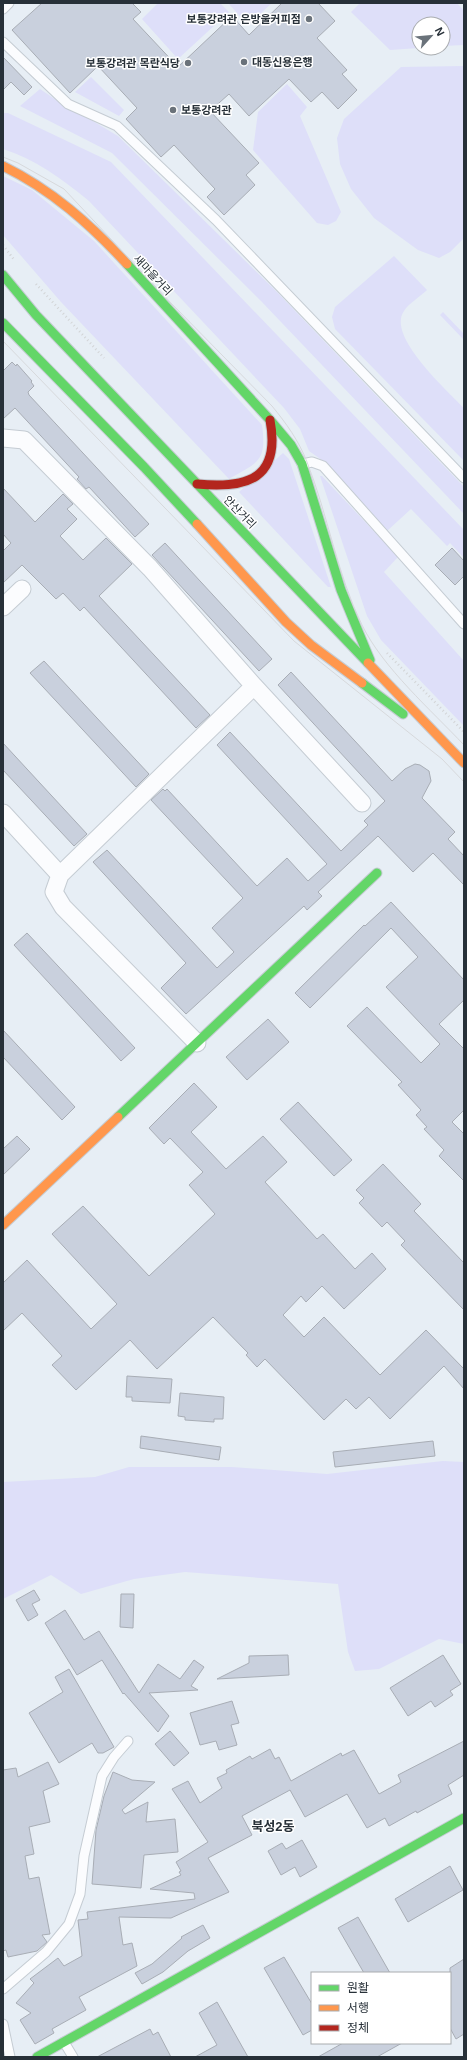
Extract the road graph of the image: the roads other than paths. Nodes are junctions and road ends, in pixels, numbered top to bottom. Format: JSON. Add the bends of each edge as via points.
{"nodes":[{"id":1,"x":9,"y":3,"type":"edge"},
{"id":2,"x":3,"y":9,"type":"edge"},
{"id":3,"x":3,"y":42,"type":"edge"},
{"id":4,"x":3,"y":166,"type":"edge"},
{"id":5,"x":3,"y":275,"type":"edge"},
{"id":6,"x":3,"y":322,"type":"edge"},
{"id":7,"x":270,"y":420,"type":"junction"},
{"id":8,"x":3,"y":438,"type":"edge"},
{"id":9,"x":302,"y":464,"type":"junction"},
{"id":10,"x":464,"y":478,"type":"edge"},
{"id":11,"x":197,"y":484,"type":"junction"},
{"id":12,"x":22,"y":589,"type":"dead end"},
{"id":13,"x":3,"y":607,"type":"edge"},
{"id":14,"x":464,"y":624,"type":"edge"},
{"id":15,"x":375,"y":672,"type":"junction"},
{"id":16,"x":254,"y":686,"type":"junction"},
{"id":17,"x":446,"y":744,"type":"junction"},
{"id":18,"x":464,"y":763,"type":"edge"},
{"id":19,"x":362,"y":803,"type":"dead end"},
{"id":20,"x":3,"y":813,"type":"edge"},
{"id":21,"x":377,"y":873,"type":"dead end"},
{"id":22,"x":60,"y":875,"type":"junction"},
{"id":23,"x":197,"y":1043,"type":"junction"},
{"id":24,"x":3,"y":1225,"type":"edge"},
{"id":25,"x":128,"y":1741,"type":"dead end"},
{"id":26,"x":464,"y":1818,"type":"edge"},
{"id":27,"x":3,"y":1989,"type":"edge"},
{"id":28,"x":3,"y":2024,"type":"edge"},
{"id":29,"x":64,"y":2042,"type":"junction"},
{"id":30,"x":10,"y":2057,"type":"edge"},
{"id":31,"x":37,"y":2057,"type":"edge"},
{"id":32,"x":73,"y":2057,"type":"edge"}],
"edges":[{"from":1,"to":2,"type":"lane"},
{"from":3,"to":10,"type":"lane","via":[[68,104],[117,126],[216,220]]},
{"from":4,"to":7,"type":"main road","name":"새마을거리","via":[[37,183],[66,204],[101,236]]},
{"from":5,"to":11,"type":"main road","name":"안산거리","via":[[36,315]]},
{"from":6,"to":17,"type":"main road","via":[[144,467],[291,627],[310,645],[381,699]]},
{"from":7,"to":9,"type":"main road","name":"새마을거리","via":[[291,445]]},
{"from":7,"to":11,"type":"main road","via":[[274,445],[272,456],[264,470],[238,484]]},
{"from":8,"to":16,"type":"street","via":[[24,440],[150,568]]},
{"from":9,"to":14,"type":"lane","via":[[312,462],[323,466]]},
{"from":9,"to":15,"type":"main road","name":"새마을거리","via":[[340,590]]},
{"from":11,"to":15,"type":"main road","name":"안산거리"},
{"from":12,"to":13,"type":"street"},
{"from":15,"to":17,"type":"main road","name":"안산거리"},
{"from":16,"to":19,"type":"street"},
{"from":16,"to":22,"type":"street"},
{"from":17,"to":18,"type":"main road","name":"안산거리"},
{"from":20,"to":22,"type":"street"},
{"from":21,"to":23,"type":"main road"},
{"from":22,"to":23,"type":"street","via":[[54,892],[63,907]]},
{"from":23,"to":24,"type":"main road"},
{"from":25,"to":27,"type":"lane","via":[[102,1776],[84,1856],[80,1894],[69,1924],[46,1952]]},
{"from":26,"to":29,"type":"main road"},
{"from":28,"to":30,"type":"lane"},
{"from":29,"to":31,"type":"main road"},
{"from":29,"to":32,"type":"lane"}]}
